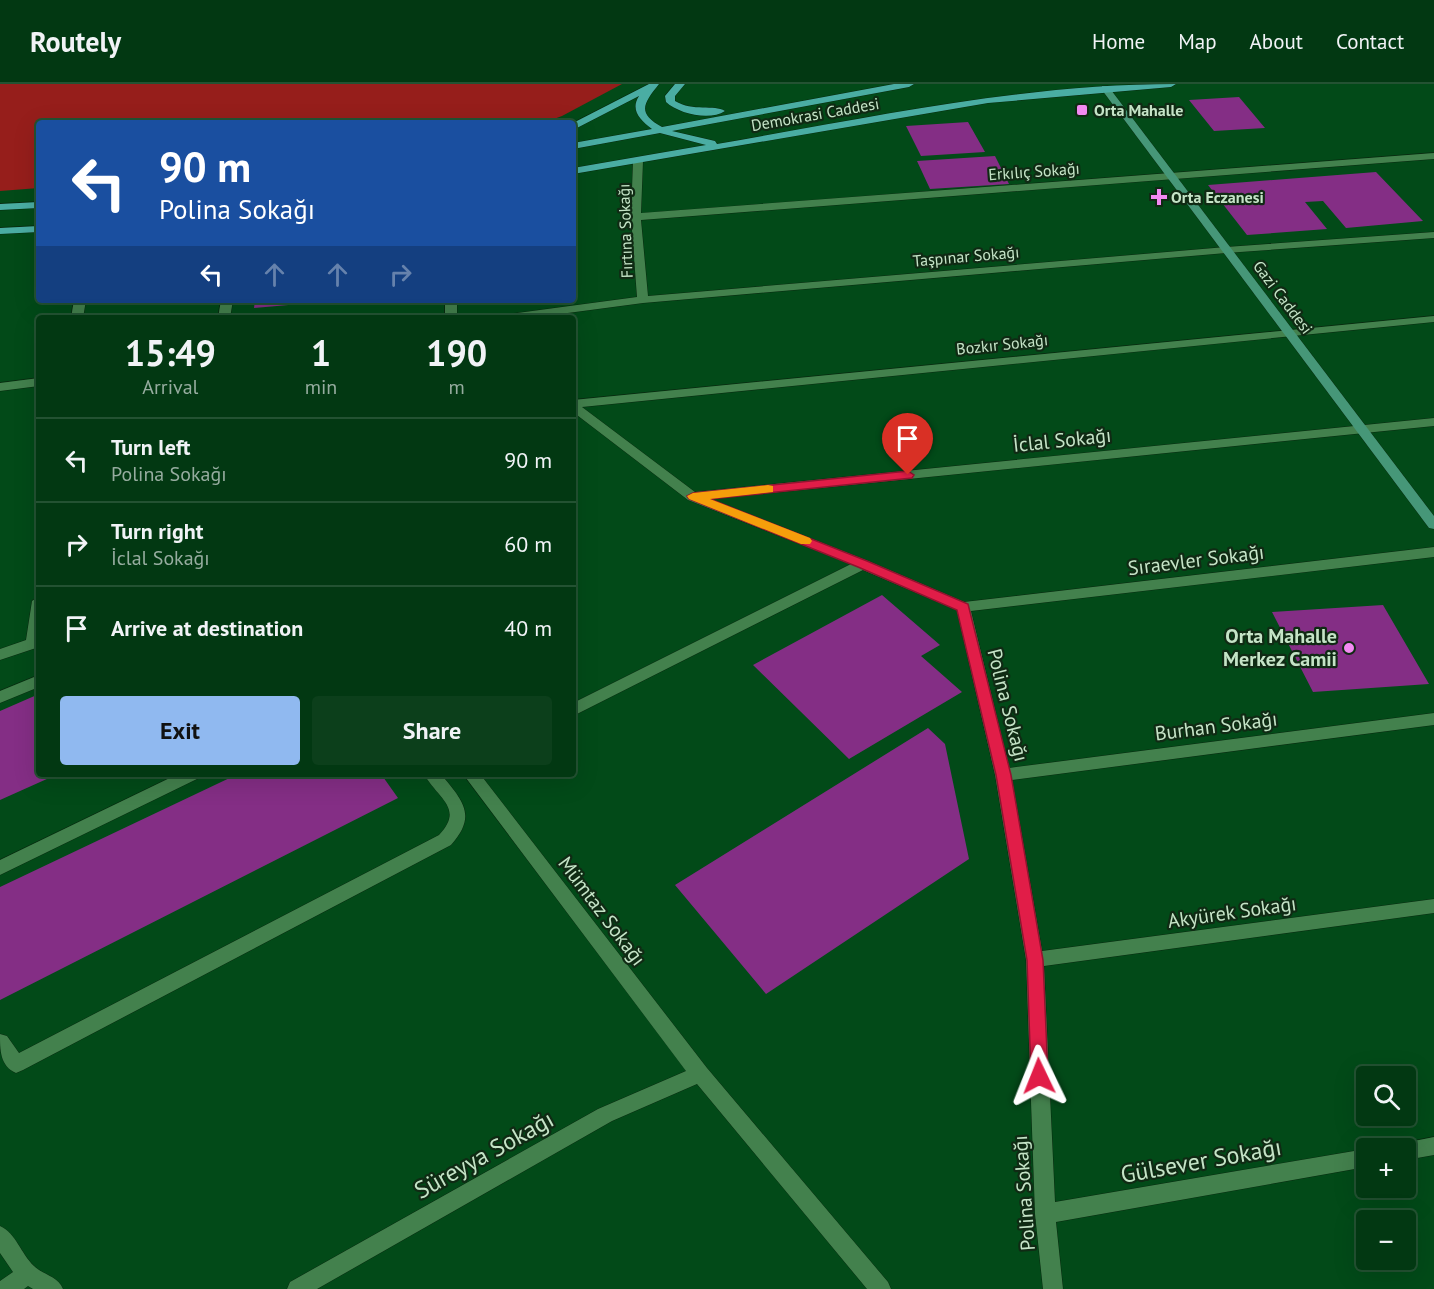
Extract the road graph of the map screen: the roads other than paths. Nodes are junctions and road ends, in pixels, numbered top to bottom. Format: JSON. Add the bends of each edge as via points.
{"nodes":[{"id":1,"x":653,"y":84,"type":"edge"},
{"id":2,"x":680,"y":84,"type":"edge"},
{"id":3,"x":909,"y":84,"type":"edge"},
{"id":4,"x":1171,"y":84,"type":"edge"},
{"id":5,"x":1102,"y":86,"type":"edge"},
{"id":6,"x":810,"y":102,"type":"junction"},
{"id":7,"x":576,"y":126,"type":"edge"},
{"id":8,"x":661,"y":130,"type":"junction"},
{"id":9,"x":576,"y":145,"type":"edge"},
{"id":10,"x":726,"y":145,"type":"junction"},
{"id":11,"x":1434,"y":156,"type":"edge"},
{"id":12,"x":638,"y":161,"type":"junction"},
{"id":13,"x":576,"y":171,"type":"edge"},
{"id":14,"x":1170,"y":176,"type":"junction"},
{"id":15,"x":36,"y":205,"type":"edge"},
{"id":16,"x":0,"y":207,"type":"edge"},
{"id":17,"x":636,"y":217,"type":"junction"},
{"id":18,"x":36,"y":229,"type":"edge"},
{"id":19,"x":0,"y":231,"type":"edge"},
{"id":20,"x":1434,"y":235,"type":"edge"},
{"id":21,"x":1226,"y":250,"type":"junction"},
{"id":22,"x":643,"y":300,"type":"junction"},
{"id":23,"x":526,"y":315,"type":"edge"},
{"id":24,"x":1434,"y":319,"type":"edge"},
{"id":25,"x":1288,"y":332,"type":"junction"},
{"id":26,"x":36,"y":382,"type":"edge"},
{"id":27,"x":0,"y":387,"type":"edge"},
{"id":28,"x":576,"y":405,"type":"edge"},
{"id":29,"x":576,"y":407,"type":"edge"},
{"id":30,"x":1434,"y":422,"type":"edge"},
{"id":31,"x":1362,"y":430,"type":"junction"},
{"id":32,"x":693,"y":496,"type":"junction"},
{"id":33,"x":1434,"y":525,"type":"edge"},
{"id":34,"x":1434,"y":552,"type":"edge"},
{"id":35,"x":863,"y":564,"type":"junction"},
{"id":36,"x":963,"y":608,"type":"junction"},
{"id":37,"x":36,"y":642,"type":"edge"},
{"id":38,"x":0,"y":655,"type":"edge"},
{"id":39,"x":36,"y":682,"type":"edge"},
{"id":40,"x":0,"y":697,"type":"edge"},
{"id":41,"x":576,"y":708,"type":"edge"},
{"id":42,"x":1434,"y":719,"type":"edge"},
{"id":43,"x":1004,"y":775,"type":"junction"},
{"id":44,"x":188,"y":777,"type":"edge"},
{"id":45,"x":434,"y":777,"type":"edge"},
{"id":46,"x":473,"y":777,"type":"edge"},
{"id":47,"x":0,"y":868,"type":"edge"},
{"id":48,"x":1434,"y":906,"type":"edge"},
{"id":49,"x":1035,"y":960,"type":"junction"},
{"id":50,"x":0,"y":1042,"type":"edge"},
{"id":51,"x":700,"y":1074,"type":"junction"},
{"id":52,"x":1434,"y":1146,"type":"edge"},
{"id":53,"x":1416,"y":1149,"type":"edge"},
{"id":54,"x":1356,"y":1160,"type":"edge"},
{"id":55,"x":1045,"y":1214,"type":"junction"},
{"id":56,"x":0,"y":1236,"type":"edge"},
{"id":57,"x":27,"y":1274,"type":"junction"},
{"id":58,"x":7,"y":1289,"type":"edge"},
{"id":59,"x":53,"y":1289,"type":"edge"},
{"id":60,"x":297,"y":1289,"type":"edge"},
{"id":61,"x":881,"y":1289,"type":"edge"},
{"id":62,"x":1053,"y":1289,"type":"edge"}],
"edges":[{"from":1,"to":7,"type":"main road"},
{"from":1,"to":8,"type":"main road","via":[[640,101],[639,110]]},
{"from":2,"to":6,"type":"main road","via":[[670,96],[671,102],[690,111]]},
{"from":3,"to":6,"type":"main road","name":"Demokrasi Caddesi"},
{"from":4,"to":5,"type":"main road","name":"Demokrasi Caddesi"},
{"from":5,"to":10,"type":"main road","name":"Demokrasi Caddesi","via":[[928,109]]},
{"from":5,"to":14,"type":"street","name":"Gazi Caddesi"},
{"from":6,"to":8,"type":"main road","name":"Demokrasi Caddesi"},
{"from":8,"to":9,"type":"main road","name":"Demokrasi Caddesi"},
{"from":8,"to":10,"type":"main road"},
{"from":10,"to":12,"type":"main road","name":"Demokrasi Caddesi"},
{"from":11,"to":14,"type":"street","name":"Erkılıç Sokağı"},
{"from":12,"to":13,"type":"main road","name":"Demokrasi Caddesi"},
{"from":12,"to":17,"type":"street","name":"Fırtına Sokağı"},
{"from":14,"to":17,"type":"street","name":"Erkılıç Sokağı"},
{"from":14,"to":21,"type":"street","name":"Gazi Caddesi"},
{"from":15,"to":16,"type":"main road"},
{"from":17,"to":22,"type":"street","name":"Fırtına Sokağı"},
{"from":18,"to":19,"type":"main road"},
{"from":20,"to":21,"type":"street","name":"Taşpınar Sokağı"},
{"from":21,"to":22,"type":"street","name":"Taşpınar Sokağı"},
{"from":21,"to":25,"type":"street","name":"Gazi Caddesi"},
{"from":22,"to":23,"type":"street","name":"Taşpınar Sokağı"},
{"from":24,"to":25,"type":"street","name":"Bozkır Sokağı"},
{"from":25,"to":28,"type":"street","name":"Bozkır Sokağı"},
{"from":25,"to":31,"type":"street","name":"Gazi Caddesi"},
{"from":26,"to":27,"type":"street"},
{"from":29,"to":32,"type":"street"},
{"from":30,"to":31,"type":"street","name":"İclal Sokağı"},
{"from":31,"to":32,"type":"street","name":"İclal Sokağı"},
{"from":31,"to":33,"type":"street","name":"Gazi Caddesi"},
{"from":32,"to":35,"type":"street"},
{"from":34,"to":36,"type":"street","name":"Sıraevler Sokağı"},
{"from":35,"to":36,"type":"street"},
{"from":35,"to":41,"type":"street"},
{"from":36,"to":43,"type":"street","name":"Polina Sokağı"},
{"from":37,"to":38,"type":"street"},
{"from":39,"to":40,"type":"street"},
{"from":42,"to":43,"type":"street","name":"Burhan Sokağı"},
{"from":43,"to":49,"type":"street","name":"Polina Sokağı"},
{"from":44,"to":47,"type":"street"},
{"from":45,"to":50,"type":"street","via":[[460,815],[454,832],[445,840],[16,1064]]},
{"from":46,"to":51,"type":"street","name":"Mümtaz Sokağı"},
{"from":48,"to":49,"type":"street","name":"Akyürek Sokağı"},
{"from":49,"to":55,"type":"street","name":"Polina Sokağı"},
{"from":51,"to":60,"type":"street","name":"Süreyya Sokağı","via":[[605,1116]]},
{"from":51,"to":61,"type":"street","name":"Mümtaz Sokağı"},
{"from":52,"to":53,"type":"street"},
{"from":54,"to":55,"type":"street","name":"Gülsever Sokağı"},
{"from":55,"to":62,"type":"street","name":"Polina Sokağı"},
{"from":56,"to":57,"type":"street"},
{"from":57,"to":58,"type":"street"},
{"from":57,"to":59,"type":"street"}]}
